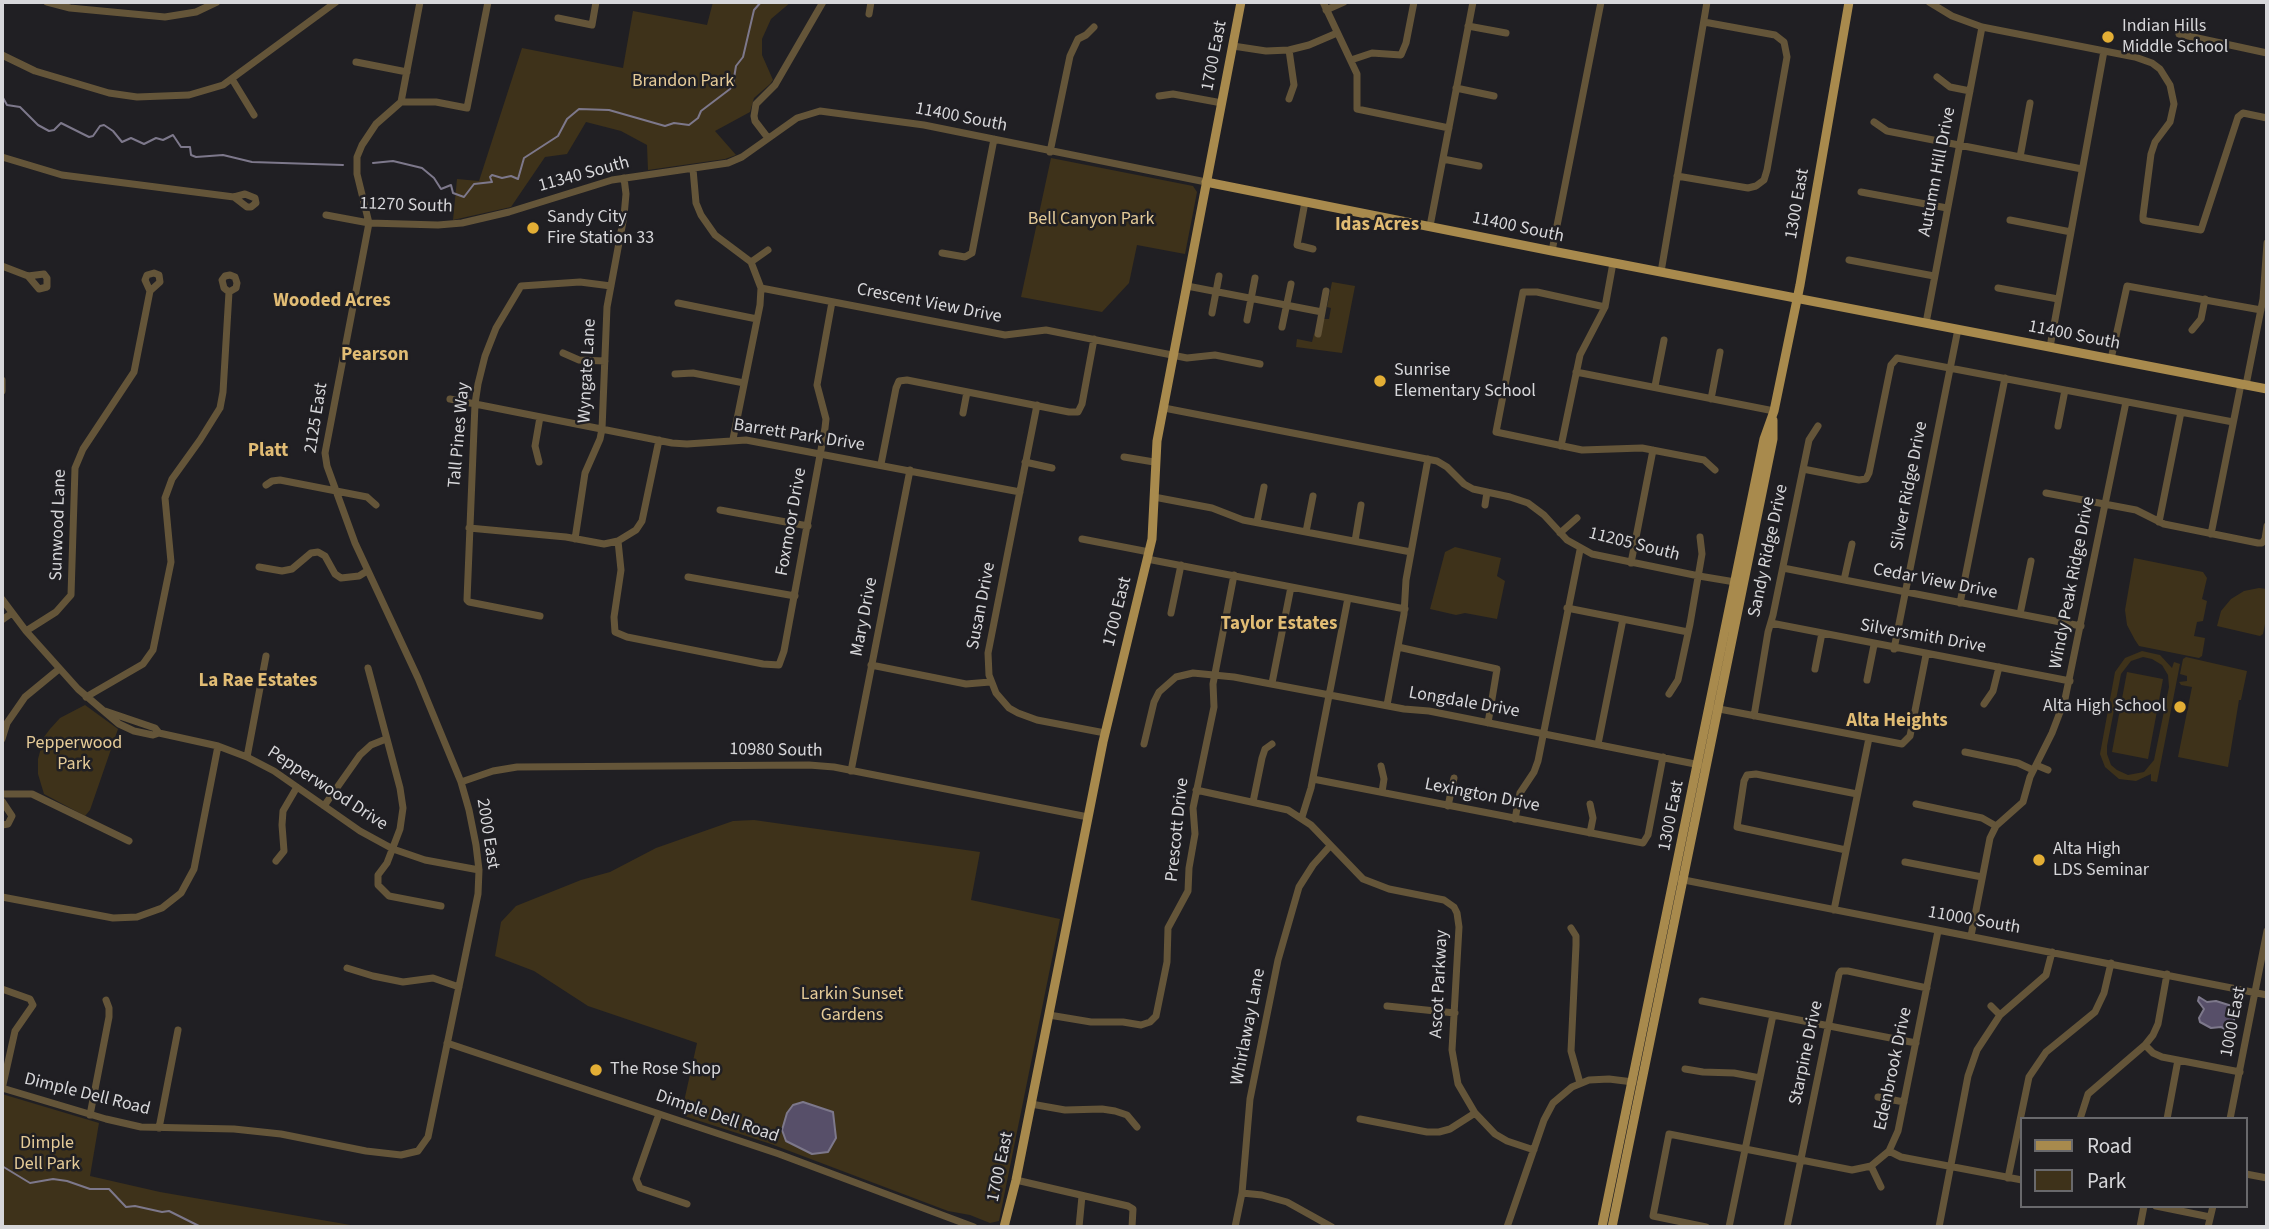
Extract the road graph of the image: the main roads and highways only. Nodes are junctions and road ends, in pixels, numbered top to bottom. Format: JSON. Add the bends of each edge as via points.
{"nodes":[{"id":1,"x":1241,"y":2,"type":"edge"},
{"id":2,"x":1849,"y":2,"type":"edge"},
{"id":3,"x":1206,"y":182,"type":"junction"},
{"id":4,"x":1797,"y":298,"type":"junction"},
{"id":5,"x":2267,"y":389,"type":"edge"},
{"id":6,"x":1774,"y":411,"type":"junction"},
{"id":7,"x":1714,"y":708,"type":"junction"},
{"id":8,"x":1680,"y":879,"type":"junction"},
{"id":9,"x":1633,"y":1082,"type":"junction"},
{"id":10,"x":1632,"y":1133,"type":"junction"},
{"id":11,"x":1004,"y":1227,"type":"edge"},
{"id":12,"x":1602,"y":1227,"type":"edge"},
{"id":13,"x":1612,"y":1227,"type":"edge"}],
"edges":[{"from":1,"to":3,"type":"main road","name":"1700 East"},
{"from":2,"to":4,"type":"main road","name":"1300 East"},
{"from":3,"to":4,"type":"main road","name":"11400 South"},
{"from":3,"to":11,"type":"main road","name":"1700 East","via":[[1154,462],[1154,525],[1105,733]]},
{"from":4,"to":5,"type":"main road","name":"11400 South"},
{"from":4,"to":6,"type":"main road","name":"1300 East"},
{"from":6,"to":7,"type":"main road","name":"1300 East","via":[[1764,439],[1735,582]]},
{"from":6,"to":7,"type":"main road","name":"1300 East","via":[[1773,439]]},
{"from":7,"to":8,"type":"main road","name":"1300 East"},
{"from":8,"to":9,"type":"main road","name":"1300 East"},
{"from":8,"to":10,"type":"main road","name":"1300 East"},
{"from":9,"to":10,"type":"main road","via":[[1637,1088]]},
{"from":9,"to":12,"type":"main road","name":"1300 East"},
{"from":10,"to":13,"type":"main road","name":"1300 East"}]}
